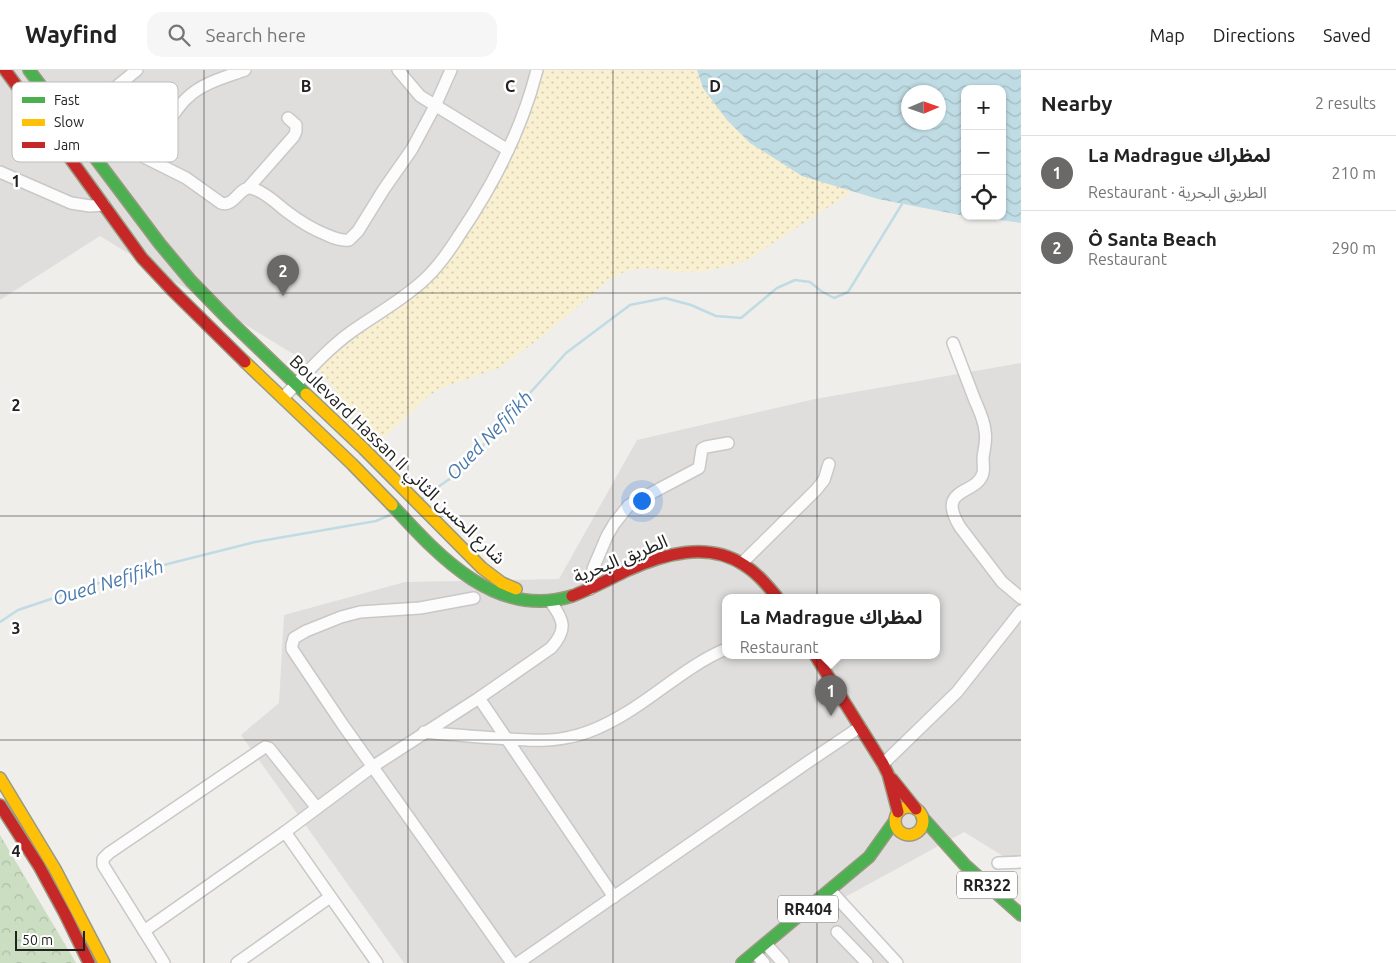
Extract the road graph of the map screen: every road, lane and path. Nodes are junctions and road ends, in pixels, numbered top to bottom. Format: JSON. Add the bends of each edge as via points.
{"nodes":[{"id":1,"x":5,"y":70,"type":"edge"},
{"id":2,"x":29,"y":70,"type":"edge"},
{"id":3,"x":137,"y":70,"type":"edge"},
{"id":4,"x":246,"y":70,"type":"edge"},
{"id":5,"x":398,"y":70,"type":"edge"},
{"id":6,"x":451,"y":70,"type":"edge"},
{"id":7,"x":537,"y":70,"type":"edge"},
{"id":8,"x":14,"y":82,"type":"edge"},
{"id":9,"x":38,"y":82,"type":"edge"},
{"id":10,"x":122,"y":82,"type":"edge"},
{"id":11,"x":435,"y":106,"type":"junction"},
{"id":12,"x":178,"y":109,"type":"edge"},
{"id":13,"x":288,"y":118,"type":"dead end"},
{"id":14,"x":508,"y":150,"type":"junction"},
{"id":15,"x":74,"y":162,"type":"edge"},
{"id":16,"x":98,"y":162,"type":"edge"},
{"id":17,"x":154,"y":162,"type":"edge"},
{"id":18,"x":0,"y":172,"type":"edge"},
{"id":19,"x":248,"y":187,"type":"junction"},
{"id":20,"x":104,"y":205,"type":"junction"},
{"id":21,"x":953,"y":343,"type":"dead end"},
{"id":22,"x":296,"y":384,"type":"junction"},
{"id":23,"x":283,"y":398,"type":"junction"},
{"id":24,"x":728,"y":443,"type":"dead end"},
{"id":25,"x":829,"y":464,"type":"dead end"},
{"id":26,"x":742,"y":563,"type":"junction"},
{"id":27,"x":590,"y":589,"type":"junction"},
{"id":28,"x":773,"y":594,"type":"edge"},
{"id":29,"x":474,"y":598,"type":"dead end"},
{"id":30,"x":1021,"y":598,"type":"edge"},
{"id":31,"x":550,"y":601,"type":"junction"},
{"id":32,"x":1021,"y":611,"type":"edge"},
{"id":33,"x":722,"y":652,"type":"edge"},
{"id":34,"x":817,"y":659,"type":"edge"},
{"id":35,"x":479,"y":698,"type":"junction"},
{"id":36,"x":860,"y":728,"type":"junction"},
{"id":37,"x":424,"y":732,"type":"junction"},
{"id":38,"x":507,"y":739,"type":"junction"},
{"id":39,"x":372,"y":767,"type":"junction"},
{"id":40,"x":885,"y":769,"type":"junction"},
{"id":41,"x":0,"y":778,"type":"edge"},
{"id":42,"x":0,"y":805,"type":"edge"},
{"id":43,"x":317,"y":808,"type":"junction"},
{"id":44,"x":919,"y":813,"type":"junction"},
{"id":45,"x":896,"y":817,"type":"junction"},
{"id":46,"x":286,"y":832,"type":"junction"},
{"id":47,"x":909,"y":835,"type":"junction"},
{"id":48,"x":872,"y":853,"type":"junction"},
{"id":49,"x":955,"y":854,"type":"junction"},
{"id":50,"x":1021,"y":862,"type":"edge"},
{"id":51,"x":998,"y":863,"type":"dead end"},
{"id":52,"x":830,"y":890,"type":"junction"},
{"id":53,"x":330,"y":897,"type":"junction"},
{"id":54,"x":614,"y":897,"type":"junction"},
{"id":55,"x":1021,"y":915,"type":"edge"},
{"id":56,"x":144,"y":931,"type":"junction"},
{"id":57,"x":837,"y":932,"type":"dead end"},
{"id":58,"x":766,"y":944,"type":"junction"},
{"id":59,"x":755,"y":953,"type":"junction"},
{"id":60,"x":89,"y":963,"type":"edge"},
{"id":61,"x":104,"y":963,"type":"edge"},
{"id":62,"x":164,"y":963,"type":"edge"},
{"id":63,"x":237,"y":963,"type":"edge"},
{"id":64,"x":377,"y":963,"type":"edge"},
{"id":65,"x":512,"y":963,"type":"edge"},
{"id":66,"x":518,"y":963,"type":"edge"},
{"id":67,"x":742,"y":963,"type":"edge"},
{"id":68,"x":764,"y":963,"type":"edge"},
{"id":69,"x":782,"y":963,"type":"edge"},
{"id":70,"x":866,"y":963,"type":"edge"},
{"id":71,"x":898,"y":963,"type":"edge"}],
"edges":[{"from":1,"to":8,"type":"main road","name":"Boulevard Hassan II شارع الحسن الثاني"},
{"from":2,"to":9,"type":"main road","name":"Boulevard Hassan II شارع الحسن الثاني"},
{"from":3,"to":10,"type":"street"},
{"from":4,"to":12,"type":"street","via":[[196,90]]},
{"from":5,"to":11,"type":"street","via":[[420,96]]},
{"from":6,"to":11,"type":"street"},
{"from":7,"to":14,"type":"street"},
{"from":11,"to":14,"type":"street"},
{"from":11,"to":19,"type":"street","via":[[412,149],[349,240],[338,240],[312,229],[270,197]]},
{"from":13,"to":19,"type":"street","via":[[296,125],[294,136]]},
{"from":14,"to":22,"type":"street","via":[[492,185],[468,223],[426,279],[349,333]]},
{"from":15,"to":20,"type":"main road","name":"Boulevard Hassan II شارع الحسن الثاني"},
{"from":16,"to":22,"type":"main road","name":"Boulevard Hassan II شارع الحسن الثاني","via":[[191,281]]},
{"from":17,"to":19,"type":"street","via":[[186,178],[224,204],[230,203]]},
{"from":18,"to":20,"type":"street","via":[[70,203]]},
{"from":20,"to":23,"type":"main road","name":"Boulevard Hassan II شارع الحسن الثاني","via":[[167,285]]},
{"from":21,"to":30,"type":"street","via":[[986,438],[984,471],[981,478],[952,502],[954,517],[1002,582]]},
{"from":22,"to":23,"type":"street"},
{"from":22,"to":31,"type":"main road","name":"Boulevard Hassan II شارع الحسن الثاني","via":[[493,577],[507,586]]},
{"from":23,"to":31,"type":"main road","name":"Boulevard Hassan II شارع الحسن الثاني","via":[[467,577],[493,591]]},
{"from":24,"to":27,"type":"street","via":[[706,447],[702,450],[699,468],[629,505],[607,536],[593,569]]},
{"from":25,"to":26,"type":"street","via":[[824,480],[816,490]]},
{"from":26,"to":27,"type":"main road","name":"الطريق البحرية","via":[[715,554],[674,553]]},
{"from":26,"to":28,"type":"main road","name":"الطريق البحرية"},
{"from":27,"to":31,"type":"main road","name":"الطريق البحرية"},
{"from":29,"to":39,"type":"street","via":[[420,608],[360,612],[317,626],[299,634],[292,642],[292,649]]},
{"from":31,"to":35,"type":"street","via":[[562,623],[558,640]]},
{"from":32,"to":40,"type":"street","via":[[957,692]]},
{"from":33,"to":38,"type":"street","via":[[593,730],[559,739]]},
{"from":34,"to":36,"type":"main road","number":"RR322"},
{"from":35,"to":37,"type":"street"},
{"from":35,"to":38,"type":"street"},
{"from":36,"to":40,"type":"main road","number":"RR322"},
{"from":36,"to":54,"type":"street"},
{"from":37,"to":38,"type":"street"},
{"from":37,"to":39,"type":"street"},
{"from":38,"to":54,"type":"street"},
{"from":39,"to":43,"type":"street"},
{"from":39,"to":65,"type":"street"},
{"from":40,"to":44,"type":"main road","number":"RR322"},
{"from":40,"to":45,"type":"main road","number":"RR322"},
{"from":41,"to":61,"type":"main road","via":[[70,894]]},
{"from":42,"to":60,"type":"main road","via":[[39,866]]},
{"from":43,"to":46,"type":"street"},
{"from":43,"to":56,"type":"street","via":[[265,747],[109,853],[103,859],[103,865]]},
{"from":44,"to":45,"type":"main road","via":[[910,807],[903,808]]},
{"from":44,"to":47,"type":"main road","via":[[923,822],[920,830]]},
{"from":44,"to":49,"type":"main road","number":"RR322"},
{"from":45,"to":47,"type":"main road","number":"RR322","via":[[898,830]]},
{"from":45,"to":48,"type":"main road","number":"RR404"},
{"from":46,"to":53,"type":"street"},
{"from":46,"to":56,"type":"street"},
{"from":47,"to":48,"type":"main road","number":"RR404"},
{"from":47,"to":49,"type":"main road","number":"RR322","via":[[924,837]]},
{"from":48,"to":52,"type":"main road","number":"RR404"},
{"from":49,"to":55,"type":"main road","number":"RR322"},
{"from":50,"to":51,"type":"street"},
{"from":52,"to":58,"type":"main road","number":"RR404"},
{"from":52,"to":71,"type":"street"},
{"from":53,"to":63,"type":"street"},
{"from":53,"to":64,"type":"street"},
{"from":54,"to":66,"type":"street"},
{"from":56,"to":62,"type":"street"},
{"from":57,"to":70,"type":"street"},
{"from":58,"to":59,"type":"main road","number":"RR404"},
{"from":58,"to":69,"type":"street"},
{"from":59,"to":67,"type":"main road","number":"RR404"},
{"from":59,"to":68,"type":"street"}]}
